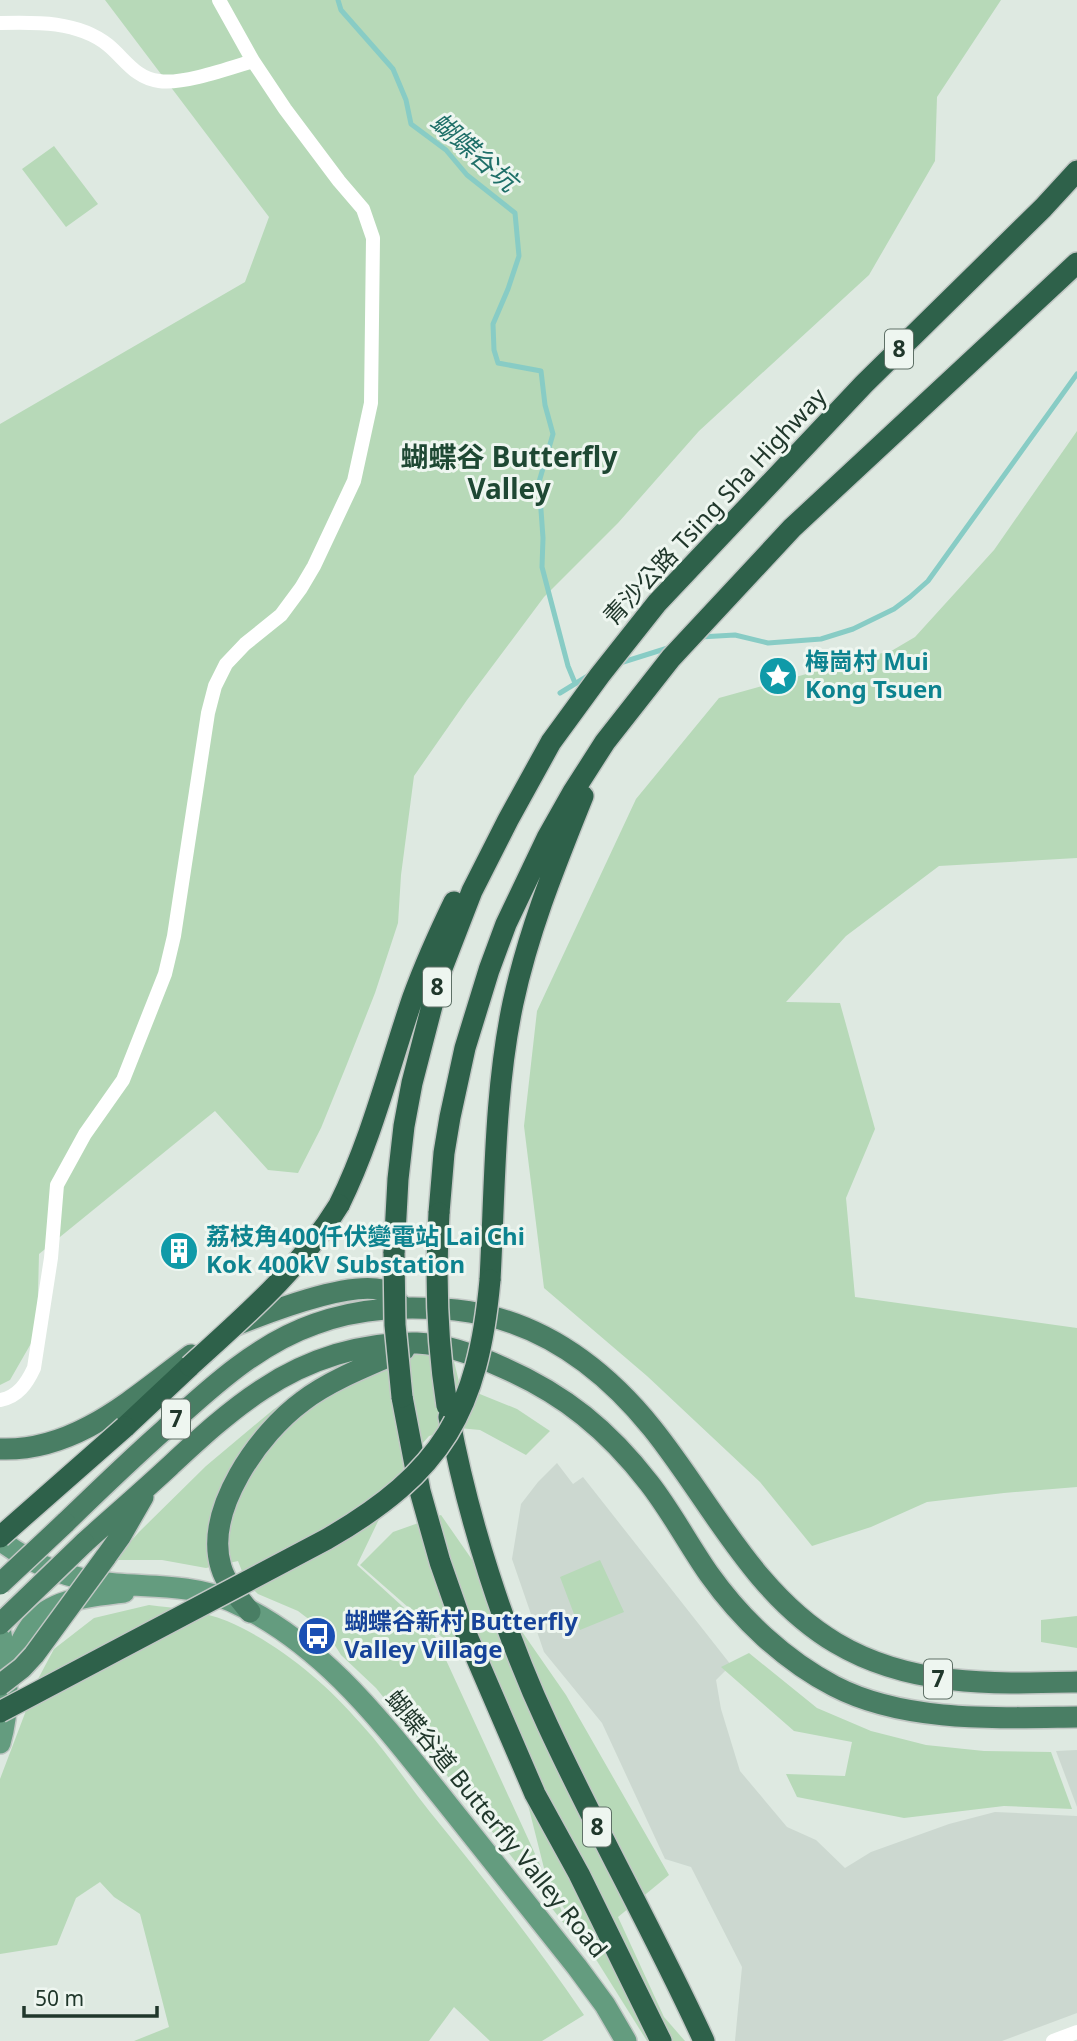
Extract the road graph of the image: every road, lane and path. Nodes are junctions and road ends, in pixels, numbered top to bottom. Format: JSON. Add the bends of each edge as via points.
{"nodes":[{"id":1,"x":219,"y":0,"type":"edge"},
{"id":2,"x":0,"y":23,"type":"edge"},
{"id":3,"x":253,"y":61,"type":"junction"},
{"id":4,"x":1077,"y":171,"type":"edge"},
{"id":5,"x":1077,"y":262,"type":"edge"},
{"id":6,"x":551,"y":742,"type":"junction"},
{"id":7,"x":605,"y":742,"type":"junction"},
{"id":8,"x":402,"y":1307,"type":"junction"},
{"id":9,"x":418,"y":1343,"type":"junction"},
{"id":10,"x":0,"y":1400,"type":"edge"},
{"id":11,"x":0,"y":1449,"type":"edge"},
{"id":12,"x":151,"y":1483,"type":"junction"},
{"id":13,"x":0,"y":1538,"type":"edge"},
{"id":14,"x":0,"y":1584,"type":"edge"},
{"id":15,"x":160,"y":1586,"type":"junction"},
{"id":16,"x":250,"y":1612,"type":"junction"},
{"id":17,"x":0,"y":1627,"type":"edge"},
{"id":18,"x":1077,"y":1682,"type":"edge"},
{"id":19,"x":4,"y":1690,"type":"edge"},
{"id":20,"x":1077,"y":1717,"type":"edge"},
{"id":21,"x":0,"y":1743,"type":"edge"},
{"id":22,"x":1077,"y":2032,"type":"edge"},
{"id":23,"x":626,"y":2041,"type":"edge"},
{"id":24,"x":661,"y":2041,"type":"edge"},
{"id":25,"x":704,"y":2041,"type":"edge"},
{"id":26,"x":1053,"y":2041,"type":"edge"}],
"edges":[{"from":1,"to":3,"type":"street"},
{"from":2,"to":3,"type":"street","via":[[33,22],[87,32],[137,73],[162,82]]},
{"from":3,"to":10,"type":"street","via":[[363,209],[373,238],[371,403],[354,481],[314,566],[281,615],[232,657],[215,686],[168,962],[123,1080],[57,1185],[34,1368],[27,1384]]},
{"from":4,"to":6,"type":"highway","name":"青沙公路 Tsing Sha Highway","number":"8","via":[[864,384],[657,603]]},
{"from":5,"to":7,"type":"highway","number":"8","via":[[792,528],[671,658]]},
{"from":6,"to":13,"type":"highway","bridge":true,"via":[[490,833],[447,916],[413,997],[362,1154],[327,1226],[269,1293]]},
{"from":6,"to":24,"type":"highway","name":"青沙公路 Tsing Sha Highway","number":"8","bridge":true,"via":[[472,891],[441,971],[425,1030],[401,1155],[394,1253],[397,1349],[421,1490],[461,1622],[535,1794]]},
{"from":7,"to":19,"type":"highway","bridge":true,"via":[[547,884],[515,993],[503,1066],[482,1341],[467,1396],[445,1438],[406,1485],[349,1526]]},
{"from":7,"to":25,"type":"highway","number":"8","bridge":true,"via":[[547,838],[506,924],[465,1048],[442,1178],[436,1262],[438,1334],[458,1464],[501,1608],[546,1723]]},
{"from":8,"to":11,"type":"highway","via":[[385,1290],[361,1287],[281,1307],[230,1328],[97,1423],[39,1447]]},
{"from":8,"to":14,"type":"highway","number":"7","bridge":true,"via":[[314,1324],[256,1354],[186,1410]]},
{"from":8,"to":18,"type":"highway","number":"7","via":[[467,1312],[518,1324],[589,1365],[624,1395],[653,1429],[761,1576],[794,1611],[834,1642],[897,1670],[928,1677],[1008,1684]]},
{"from":9,"to":12,"type":"highway","number":"7","via":[[359,1348],[275,1381]]},
{"from":9,"to":16,"type":"highway","via":[[315,1393],[276,1425],[248,1462],[223,1510],[218,1538],[220,1566]]},
{"from":9,"to":20,"type":"highway","number":"7","bridge":true,"via":[[497,1365],[548,1390],[584,1415],[652,1486],[739,1611],[816,1676],[853,1694],[900,1708],[1011,1718]]},
{"from":12,"to":17,"type":"highway","number":"7","bridge":true},
{"from":12,"to":19,"type":"highway","bridge":true,"via":[[120,1537]]},
{"from":13,"to":15,"type":"main road","via":[[23,1557],[57,1573]]},
{"from":15,"to":16,"type":"main road","name":"蝴蝶谷道 Butterfly Valley Road","via":[[213,1595]]},
{"from":15,"to":19,"type":"main road","via":[[78,1599],[49,1610],[30,1626]]},
{"from":16,"to":23,"type":"main road","name":"蝴蝶谷道 Butterfly Valley Road","via":[[327,1666],[373,1713],[577,1967]]},
{"from":17,"to":19,"type":"main road"},
{"from":19,"to":21,"type":"main road"},
{"from":22,"to":26,"type":"street"}]}
